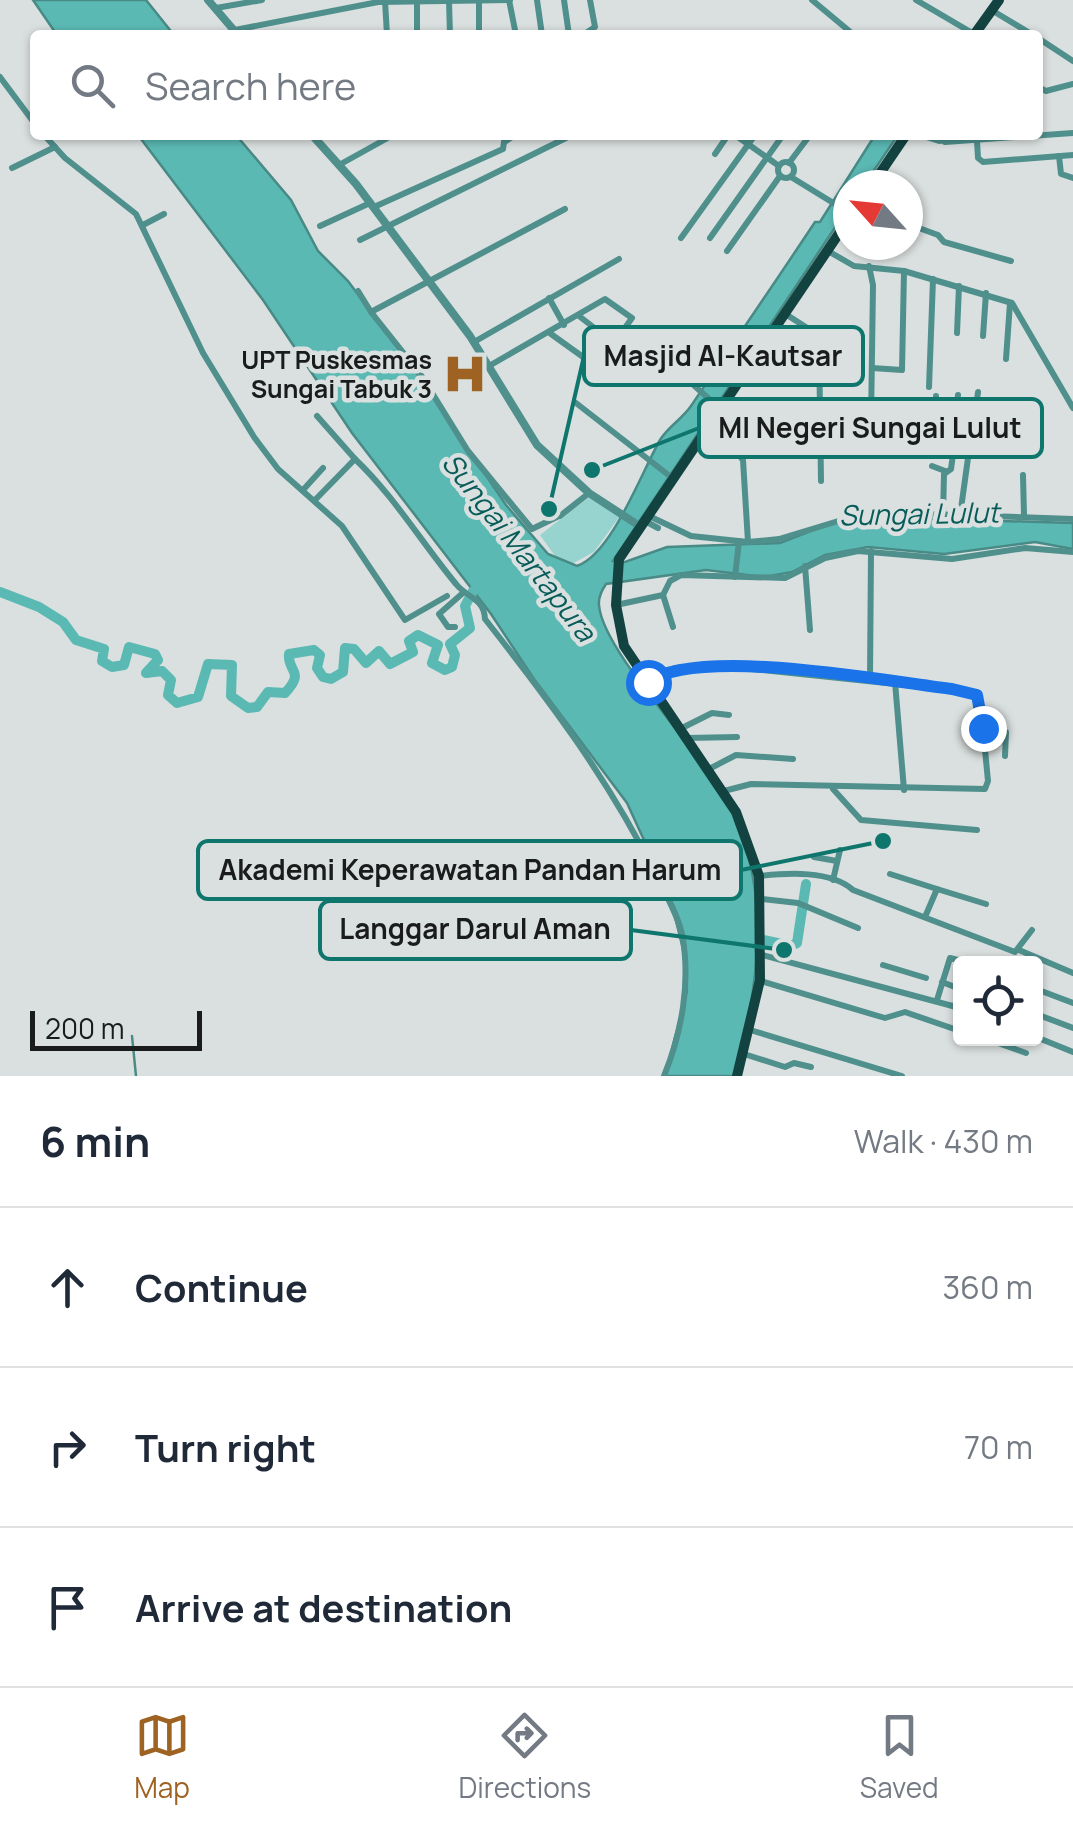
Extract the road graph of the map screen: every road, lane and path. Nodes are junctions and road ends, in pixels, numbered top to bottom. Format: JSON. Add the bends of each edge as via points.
{"nodes":[{"id":1,"x":208,"y":0,"type":"edge"},
{"id":2,"x":262,"y":0,"type":"edge"},
{"id":3,"x":416,"y":0,"type":"edge"},
{"id":4,"x":449,"y":0,"type":"edge"},
{"id":5,"x":509,"y":0,"type":"edge"},
{"id":6,"x":536,"y":0,"type":"edge"},
{"id":7,"x":564,"y":0,"type":"edge"},
{"id":8,"x":590,"y":0,"type":"edge"},
{"id":9,"x":812,"y":0,"type":"edge"},
{"id":10,"x":916,"y":0,"type":"edge"},
{"id":11,"x":999,"y":0,"type":"edge"},
{"id":12,"x":249,"y":1,"type":"edge"},
{"id":13,"x":385,"y":1,"type":"edge"},
{"id":14,"x":490,"y":1,"type":"edge"},
{"id":15,"x":479,"y":2,"type":"edge"},
{"id":16,"x":352,"y":4,"type":"edge"},
{"id":17,"x":216,"y":8,"type":"junction"},
{"id":18,"x":992,"y":10,"type":"junction"},
{"id":19,"x":234,"y":30,"type":"edge"},
{"id":20,"x":244,"y":30,"type":"edge"},
{"id":21,"x":387,"y":30,"type":"edge"},
{"id":22,"x":417,"y":30,"type":"edge"},
{"id":23,"x":450,"y":30,"type":"edge"},
{"id":24,"x":479,"y":30,"type":"edge"},
{"id":25,"x":515,"y":30,"type":"edge"},
{"id":26,"x":541,"y":30,"type":"edge"},
{"id":27,"x":568,"y":30,"type":"edge"},
{"id":28,"x":592,"y":30,"type":"edge"},
{"id":29,"x":848,"y":30,"type":"edge"},
{"id":30,"x":967,"y":30,"type":"edge"},
{"id":31,"x":976,"y":30,"type":"edge"},
{"id":32,"x":1024,"y":30,"type":"edge"},
{"id":33,"x":1043,"y":42,"type":"edge"},
{"id":34,"x":1073,"y":61,"type":"edge"},
{"id":35,"x":0,"y":76,"type":"edge"},
{"id":36,"x":1073,"y":84,"type":"edge"},
{"id":37,"x":1043,"y":89,"type":"edge"},
{"id":38,"x":30,"y":117,"type":"edge"},
{"id":39,"x":1073,"y":132,"type":"edge"},
{"id":40,"x":1043,"y":134,"type":"edge"},
{"id":41,"x":49,"y":140,"type":"edge"},
{"id":42,"x":316,"y":140,"type":"edge"},
{"id":43,"x":384,"y":140,"type":"edge"},
{"id":44,"x":505,"y":140,"type":"edge"},
{"id":45,"x":562,"y":140,"type":"edge"},
{"id":46,"x":728,"y":140,"type":"edge"},
{"id":47,"x":741,"y":140,"type":"edge"},
{"id":48,"x":751,"y":140,"type":"edge"},
{"id":49,"x":780,"y":140,"type":"edge"},
{"id":50,"x":806,"y":140,"type":"edge"},
{"id":51,"x":903,"y":140,"type":"edge"},
{"id":52,"x":938,"y":140,"type":"edge"},
{"id":53,"x":941,"y":140,"type":"edge"},
{"id":54,"x":977,"y":140,"type":"joint"},
{"id":55,"x":945,"y":142,"type":"junction"},
{"id":56,"x":748,"y":144,"type":"junction"},
{"id":57,"x":55,"y":147,"type":"junction"},
{"id":58,"x":715,"y":154,"type":"dead end"},
{"id":59,"x":1073,"y":155,"type":"edge"},
{"id":60,"x":1059,"y":156,"type":"junction"},
{"id":61,"x":767,"y":158,"type":"junction"},
{"id":62,"x":790,"y":163,"type":"junction"},
{"id":63,"x":339,"y":165,"type":"junction"},
{"id":64,"x":779,"y":166,"type":"junction"},
{"id":65,"x":12,"y":168,"type":"dead end"},
{"id":66,"x":882,"y":170,"type":"edge"},
{"id":67,"x":792,"y":175,"type":"junction"},
{"id":68,"x":780,"y":176,"type":"junction"},
{"id":69,"x":1073,"y":178,"type":"edge"},
{"id":70,"x":833,"y":201,"type":"edge"},
{"id":71,"x":372,"y":205,"type":"junction"},
{"id":72,"x":565,"y":209,"type":"dead end"},
{"id":73,"x":164,"y":214,"type":"dead end"},
{"id":74,"x":143,"y":224,"type":"junction"},
{"id":75,"x":320,"y":226,"type":"dead end"},
{"id":76,"x":388,"y":228,"type":"junction"},
{"id":77,"x":923,"y":230,"type":"edge"},
{"id":78,"x":681,"y":238,"type":"dead end"},
{"id":79,"x":710,"y":238,"type":"dead end"},
{"id":80,"x":360,"y":240,"type":"dead end"},
{"id":81,"x":833,"y":241,"type":"edge"},
{"id":82,"x":827,"y":250,"type":"junction"},
{"id":83,"x":727,"y":251,"type":"dead end"},
{"id":84,"x":619,"y":259,"type":"dead end"},
{"id":85,"x":1011,"y":261,"type":"dead end"},
{"id":86,"x":869,"y":266,"type":"junction"},
{"id":87,"x":904,"y":271,"type":"junction"},
{"id":88,"x":932,"y":279,"type":"junction"},
{"id":89,"x":427,"y":284,"type":"junction"},
{"id":90,"x":959,"y":286,"type":"junction"},
{"id":91,"x":358,"y":291,"type":"dead end"},
{"id":92,"x":986,"y":293,"type":"junction"},
{"id":93,"x":549,"y":298,"type":"junction"},
{"id":94,"x":1010,"y":302,"type":"junction"},
{"id":95,"x":371,"y":312,"type":"junction"},
{"id":96,"x":784,"y":313,"type":"junction"},
{"id":97,"x":579,"y":316,"type":"junction"},
{"id":98,"x":564,"y":325,"type":"junction"},
{"id":99,"x":634,"y":331,"type":"dead end"},
{"id":100,"x":551,"y":334,"type":"junction"},
{"id":101,"x":957,"y":334,"type":"dead end"},
{"id":102,"x":983,"y":336,"type":"dead end"},
{"id":103,"x":474,"y":342,"type":"junction"},
{"id":104,"x":615,"y":344,"type":"junction"},
{"id":105,"x":1006,"y":358,"type":"dead end"},
{"id":106,"x":490,"y":366,"type":"junction"},
{"id":107,"x":872,"y":368,"type":"junction"},
{"id":108,"x":929,"y":387,"type":"dead end"},
{"id":109,"x":978,"y":392,"type":"dead end"},
{"id":110,"x":958,"y":395,"type":"dead end"},
{"id":111,"x":936,"y":396,"type":"dead end"},
{"id":112,"x":576,"y":403,"type":"dead end"},
{"id":113,"x":718,"y":407,"type":"junction"},
{"id":114,"x":1073,"y":408,"type":"edge"},
{"id":115,"x":317,"y":416,"type":"dead end"},
{"id":116,"x":710,"y":421,"type":"junction"},
{"id":117,"x":871,"y":422,"type":"dead end"},
{"id":118,"x":956,"y":428,"type":"junction"},
{"id":119,"x":975,"y":429,"type":"junction"},
{"id":120,"x":954,"y":447,"type":"dead end"},
{"id":121,"x":981,"y":447,"type":"dead end"},
{"id":122,"x":356,"y":458,"type":"junction"},
{"id":123,"x":933,"y":464,"type":"dead end"},
{"id":124,"x":323,"y":468,"type":"dead end"},
{"id":125,"x":944,"y":470,"type":"junction"},
{"id":126,"x":1023,"y":476,"type":"dead end"},
{"id":127,"x":670,"y":477,"type":"junction"},
{"id":128,"x":821,"y":482,"type":"dead end"},
{"id":129,"x":303,"y":490,"type":"junction"},
{"id":130,"x":589,"y":493,"type":"junction"},
{"id":131,"x":315,"y":500,"type":"junction"},
{"id":132,"x":1024,"y":515,"type":"junction"},
{"id":133,"x":561,"y":516,"type":"junction"},
{"id":134,"x":943,"y":516,"type":"junction"},
{"id":135,"x":960,"y":516,"type":"junction"},
{"id":136,"x":1073,"y":520,"type":"edge"},
{"id":137,"x":641,"y":521,"type":"junction"},
{"id":138,"x":543,"y":528,"type":"dead end"},
{"id":139,"x":658,"y":528,"type":"dead end"},
{"id":140,"x":742,"y":542,"type":"junction"},
{"id":141,"x":871,"y":550,"type":"junction"},
{"id":142,"x":1073,"y":552,"type":"edge"},
{"id":143,"x":805,"y":566,"type":"junction"},
{"id":144,"x":735,"y":576,"type":"junction"},
{"id":145,"x":466,"y":592,"type":"junction"},
{"id":146,"x":663,"y":595,"type":"junction"},
{"id":147,"x":616,"y":605,"type":"junction"},
{"id":148,"x":455,"y":627,"type":"dead end"},
{"id":149,"x":673,"y":627,"type":"dead end"},
{"id":150,"x":810,"y":630,"type":"dead end"},
{"id":151,"x":870,"y":679,"type":"junction"},
{"id":152,"x":648,"y":682,"type":"junction"},
{"id":153,"x":895,"y":682,"type":"junction"},
{"id":154,"x":729,"y":715,"type":"dead end"},
{"id":155,"x":983,"y":728,"type":"junction"},
{"id":156,"x":684,"y":734,"type":"junction"},
{"id":157,"x":737,"y":737,"type":"dead end"},
{"id":158,"x":1005,"y":756,"type":"dead end"},
{"id":159,"x":792,"y":758,"type":"dead end"},
{"id":160,"x":708,"y":769,"type":"junction"},
{"id":161,"x":831,"y":788,"type":"junction"},
{"id":162,"x":724,"y":790,"type":"junction"},
{"id":163,"x":904,"y":790,"type":"junction"},
{"id":164,"x":977,"y":830,"type":"dead end"},
{"id":165,"x":840,"y":850,"type":"dead end"},
{"id":166,"x":814,"y":857,"type":"dead end"},
{"id":167,"x":838,"y":862,"type":"junction"},
{"id":168,"x":890,"y":874,"type":"dead end"},
{"id":169,"x":759,"y":876,"type":"junction"},
{"id":170,"x":834,"y":880,"type":"junction"},
{"id":171,"x":936,"y":889,"type":"junction"},
{"id":172,"x":762,"y":900,"type":"junction"},
{"id":173,"x":986,"y":904,"type":"dead end"},
{"id":174,"x":926,"y":917,"type":"junction"},
{"id":175,"x":858,"y":928,"type":"dead end"},
{"id":176,"x":1032,"y":930,"type":"dead end"},
{"id":177,"x":762,"y":945,"type":"junction"},
{"id":178,"x":1019,"y":950,"type":"junction"},
{"id":179,"x":953,"y":959,"type":"edge"},
{"id":180,"x":882,"y":965,"type":"dead end"},
{"id":181,"x":902,"y":972,"type":"junction"},
{"id":182,"x":1073,"y":973,"type":"edge"},
{"id":183,"x":926,"y":978,"type":"dead end"},
{"id":184,"x":760,"y":980,"type":"junction"},
{"id":185,"x":942,"y":982,"type":"junction"},
{"id":186,"x":953,"y":986,"type":"edge"},
{"id":187,"x":898,"y":989,"type":"junction"},
{"id":188,"x":1043,"y":992,"type":"edge"},
{"id":189,"x":937,"y":1000,"type":"junction"},
{"id":190,"x":1073,"y":1003,"type":"edge"},
{"id":191,"x":953,"y":1006,"type":"edge"},
{"id":192,"x":1043,"y":1017,"type":"edge"},
{"id":193,"x":1073,"y":1028,"type":"edge"},
{"id":194,"x":953,"y":1029,"type":"edge"},
{"id":195,"x":750,"y":1030,"type":"junction"},
{"id":196,"x":1043,"y":1040,"type":"edge"},
{"id":197,"x":1006,"y":1046,"type":"edge"},
{"id":198,"x":1073,"y":1052,"type":"edge"},
{"id":199,"x":1026,"y":1053,"type":"dead end"},
{"id":200,"x":744,"y":1054,"type":"junction"},
{"id":201,"x":811,"y":1067,"type":"dead end"},
{"id":202,"x":664,"y":1076,"type":"edge"},
{"id":203,"x":738,"y":1076,"type":"edge"},
{"id":204,"x":902,"y":1076,"type":"edge"}],
"edges":[{"from":1,"to":17,"type":"street"},
{"from":2,"to":12,"type":"street"},
{"from":3,"to":4,"type":"street"},
{"from":3,"to":13,"type":"street"},
{"from":3,"to":22,"type":"street"},
{"from":4,"to":15,"type":"street"},
{"from":4,"to":23,"type":"street"},
{"from":5,"to":14,"type":"street"},
{"from":5,"to":25,"type":"street"},
{"from":6,"to":26,"type":"street"},
{"from":7,"to":27,"type":"street"},
{"from":8,"to":28,"type":"street"},
{"from":9,"to":29,"type":"street"},
{"from":10,"to":30,"type":"street"},
{"from":11,"to":18,"type":"main road"},
{"from":12,"to":17,"type":"street"},
{"from":13,"to":16,"type":"street"},
{"from":13,"to":21,"type":"street"},
{"from":14,"to":15,"type":"street"},
{"from":15,"to":24,"type":"street"},
{"from":16,"to":20,"type":"street"},
{"from":17,"to":19,"type":"street"},
{"from":18,"to":31,"type":"main road"},
{"from":18,"to":32,"type":"street"},
{"from":33,"to":34,"type":"street"},
{"from":35,"to":38,"type":"street"},
{"from":36,"to":37,"type":"street"},
{"from":39,"to":40,"type":"street"},
{"from":41,"to":57,"type":"street"},
{"from":42,"to":63,"type":"street"},
{"from":43,"to":63,"type":"street"},
{"from":44,"to":71,"type":"street","via":[[503,149]]},
{"from":45,"to":76,"type":"street"},
{"from":46,"to":58,"type":"street"},
{"from":47,"to":56,"type":"street"},
{"from":48,"to":56,"type":"street"},
{"from":49,"to":61,"type":"street"},
{"from":50,"to":62,"type":"street"},
{"from":51,"to":66,"type":"main road"},
{"from":52,"to":55,"type":"street"},
{"from":53,"to":55,"type":"street"},
{"from":54,"to":55,"type":"street"},
{"from":54,"to":60,"type":"street","via":[[983,162]]},
{"from":56,"to":61,"type":"street"},
{"from":56,"to":78,"type":"street"},
{"from":57,"to":65,"type":"street"},
{"from":57,"to":74,"type":"street"},
{"from":59,"to":60,"type":"street"},
{"from":60,"to":69,"type":"street","via":[[1061,174]]},
{"from":61,"to":64,"type":"street"},
{"from":61,"to":79,"type":"street"},
{"from":62,"to":64,"type":"street"},
{"from":62,"to":67,"type":"street"},
{"from":63,"to":71,"type":"street"},
{"from":64,"to":68,"type":"street"},
{"from":67,"to":68,"type":"street"},
{"from":67,"to":70,"type":"street"},
{"from":68,"to":83,"type":"street"},
{"from":71,"to":75,"type":"street"},
{"from":71,"to":76,"type":"street"},
{"from":72,"to":89,"type":"street"},
{"from":73,"to":74,"type":"street"},
{"from":74,"to":129,"type":"street","via":[[212,370],[271,461]]},
{"from":76,"to":80,"type":"street"},
{"from":76,"to":89,"type":"street"},
{"from":77,"to":85,"type":"street"},
{"from":81,"to":82,"type":"main road"},
{"from":82,"to":86,"type":"street","via":[[854,266]]},
{"from":82,"to":96,"type":"main road"},
{"from":84,"to":93,"type":"street"},
{"from":86,"to":87,"type":"street"},
{"from":86,"to":107,"type":"street"},
{"from":87,"to":88,"type":"street"},
{"from":87,"to":107,"type":"street","via":[[902,370]]},
{"from":88,"to":90,"type":"street"},
{"from":88,"to":108,"type":"street"},
{"from":89,"to":95,"type":"street"},
{"from":89,"to":103,"type":"street"},
{"from":90,"to":92,"type":"street"},
{"from":90,"to":101,"type":"street"},
{"from":91,"to":95,"type":"street"},
{"from":92,"to":94,"type":"street"},
{"from":92,"to":102,"type":"street"},
{"from":93,"to":98,"type":"street"},
{"from":93,"to":103,"type":"street"},
{"from":94,"to":105,"type":"street"},
{"from":94,"to":114,"type":"street"},
{"from":95,"to":133,"type":"street","via":[[532,529]]},
{"from":96,"to":113,"type":"main road"},
{"from":96,"to":128,"type":"street","via":[[819,342]]},
{"from":97,"to":98,"type":"street"},
{"from":97,"to":104,"type":"street"},
{"from":97,"to":104,"type":"street","via":[[605,299],[613,302],[632,318]]},
{"from":98,"to":100,"type":"street"},
{"from":99,"to":113,"type":"street"},
{"from":100,"to":104,"type":"street","via":[[596,366]]},
{"from":100,"to":106,"type":"street"},
{"from":103,"to":106,"type":"street"},
{"from":106,"to":130,"type":"street","via":[[529,435]]},
{"from":107,"to":117,"type":"street"},
{"from":109,"to":119,"type":"street"},
{"from":110,"to":118,"type":"street"},
{"from":111,"to":118,"type":"street","via":[[936,427]]},
{"from":112,"to":127,"type":"street"},
{"from":113,"to":116,"type":"main road"},
{"from":115,"to":122,"type":"street"},
{"from":116,"to":127,"type":"main road"},
{"from":116,"to":140,"type":"street","via":[[743,460]]},
{"from":118,"to":119,"type":"street"},
{"from":119,"to":121,"type":"street","via":[[982,430]]},
{"from":119,"to":135,"type":"street"},
{"from":120,"to":125,"type":"street","via":[[952,470]]},
{"from":122,"to":131,"type":"street"},
{"from":122,"to":145,"type":"street"},
{"from":123,"to":125,"type":"street"},
{"from":124,"to":129,"type":"street"},
{"from":125,"to":134,"type":"street"},
{"from":126,"to":132,"type":"street"},
{"from":127,"to":137,"type":"main road"},
{"from":129,"to":131,"type":"street"},
{"from":130,"to":133,"type":"street"},
{"from":130,"to":137,"type":"street"},
{"from":131,"to":145,"type":"street","via":[[348,533],[405,620]]},
{"from":132,"to":135,"type":"street"},
{"from":132,"to":136,"type":"street"},
{"from":133,"to":138,"type":"street"},
{"from":134,"to":135,"type":"street"},
{"from":134,"to":140,"type":"street","via":[[850,515],[778,539]]},
{"from":137,"to":139,"type":"street"},
{"from":137,"to":140,"type":"street"},
{"from":137,"to":147,"type":"main road","via":[[618,559]]},
{"from":140,"to":144,"type":"street"},
{"from":141,"to":142,"type":"street","via":[[952,558],[1025,548]]},
{"from":141,"to":143,"type":"street"},
{"from":141,"to":151,"type":"street"},
{"from":143,"to":144,"type":"street","via":[[786,578]]},
{"from":143,"to":150,"type":"street"},
{"from":144,"to":146,"type":"street","via":[[680,575]]},
{"from":145,"to":148,"type":"street","via":[[440,614]]},
{"from":145,"to":202,"type":"street","via":[[610,788],[682,934],[686,990]]},
{"from":146,"to":147,"type":"street"},
{"from":146,"to":149,"type":"street"},
{"from":147,"to":152,"type":"main road","via":[[624,646]]},
{"from":151,"to":152,"type":"street","via":[[699,665]]},
{"from":151,"to":153,"type":"street"},
{"from":152,"to":156,"type":"main road"},
{"from":153,"to":155,"type":"street","via":[[972,692]]},
{"from":153,"to":163,"type":"street"},
{"from":154,"to":156,"type":"street","via":[[712,713]]},
{"from":155,"to":158,"type":"street","via":[[1006,732]]},
{"from":155,"to":163,"type":"street","via":[[986,788]]},
{"from":156,"to":157,"type":"street"},
{"from":156,"to":160,"type":"main road"},
{"from":159,"to":160,"type":"street","via":[[736,756]]},
{"from":160,"to":162,"type":"main road"},
{"from":161,"to":162,"type":"street","via":[[751,784]]},
{"from":161,"to":163,"type":"street"},
{"from":161,"to":164,"type":"street","via":[[860,820]]},
{"from":162,"to":169,"type":"main road"},
{"from":165,"to":167,"type":"street"},
{"from":166,"to":167,"type":"street"},
{"from":167,"to":170,"type":"street"},
{"from":168,"to":171,"type":"street"},
{"from":169,"to":170,"type":"street"},
{"from":169,"to":172,"type":"main road"},
{"from":170,"to":174,"type":"street"},
{"from":171,"to":173,"type":"street"},
{"from":171,"to":174,"type":"street"},
{"from":172,"to":175,"type":"street","via":[[801,904]]},
{"from":172,"to":177,"type":"main road"},
{"from":174,"to":178,"type":"street"},
{"from":176,"to":178,"type":"street"},
{"from":177,"to":184,"type":"main road"},
{"from":177,"to":187,"type":"street"},
{"from":178,"to":182,"type":"street"},
{"from":179,"to":185,"type":"street"},
{"from":180,"to":181,"type":"street"},
{"from":181,"to":183,"type":"street"},
{"from":181,"to":187,"type":"street"},
{"from":184,"to":194,"type":"street","via":[[885,1018],[905,1012]]},
{"from":184,"to":195,"type":"main road"},
{"from":185,"to":186,"type":"street"},
{"from":185,"to":189,"type":"street"},
{"from":187,"to":189,"type":"street"},
{"from":188,"to":190,"type":"street"},
{"from":189,"to":191,"type":"street"},
{"from":192,"to":193,"type":"street"},
{"from":195,"to":200,"type":"main road"},
{"from":195,"to":204,"type":"street"},
{"from":196,"to":198,"type":"street"},
{"from":197,"to":199,"type":"street"},
{"from":200,"to":201,"type":"street"},
{"from":200,"to":203,"type":"main road"}]}
